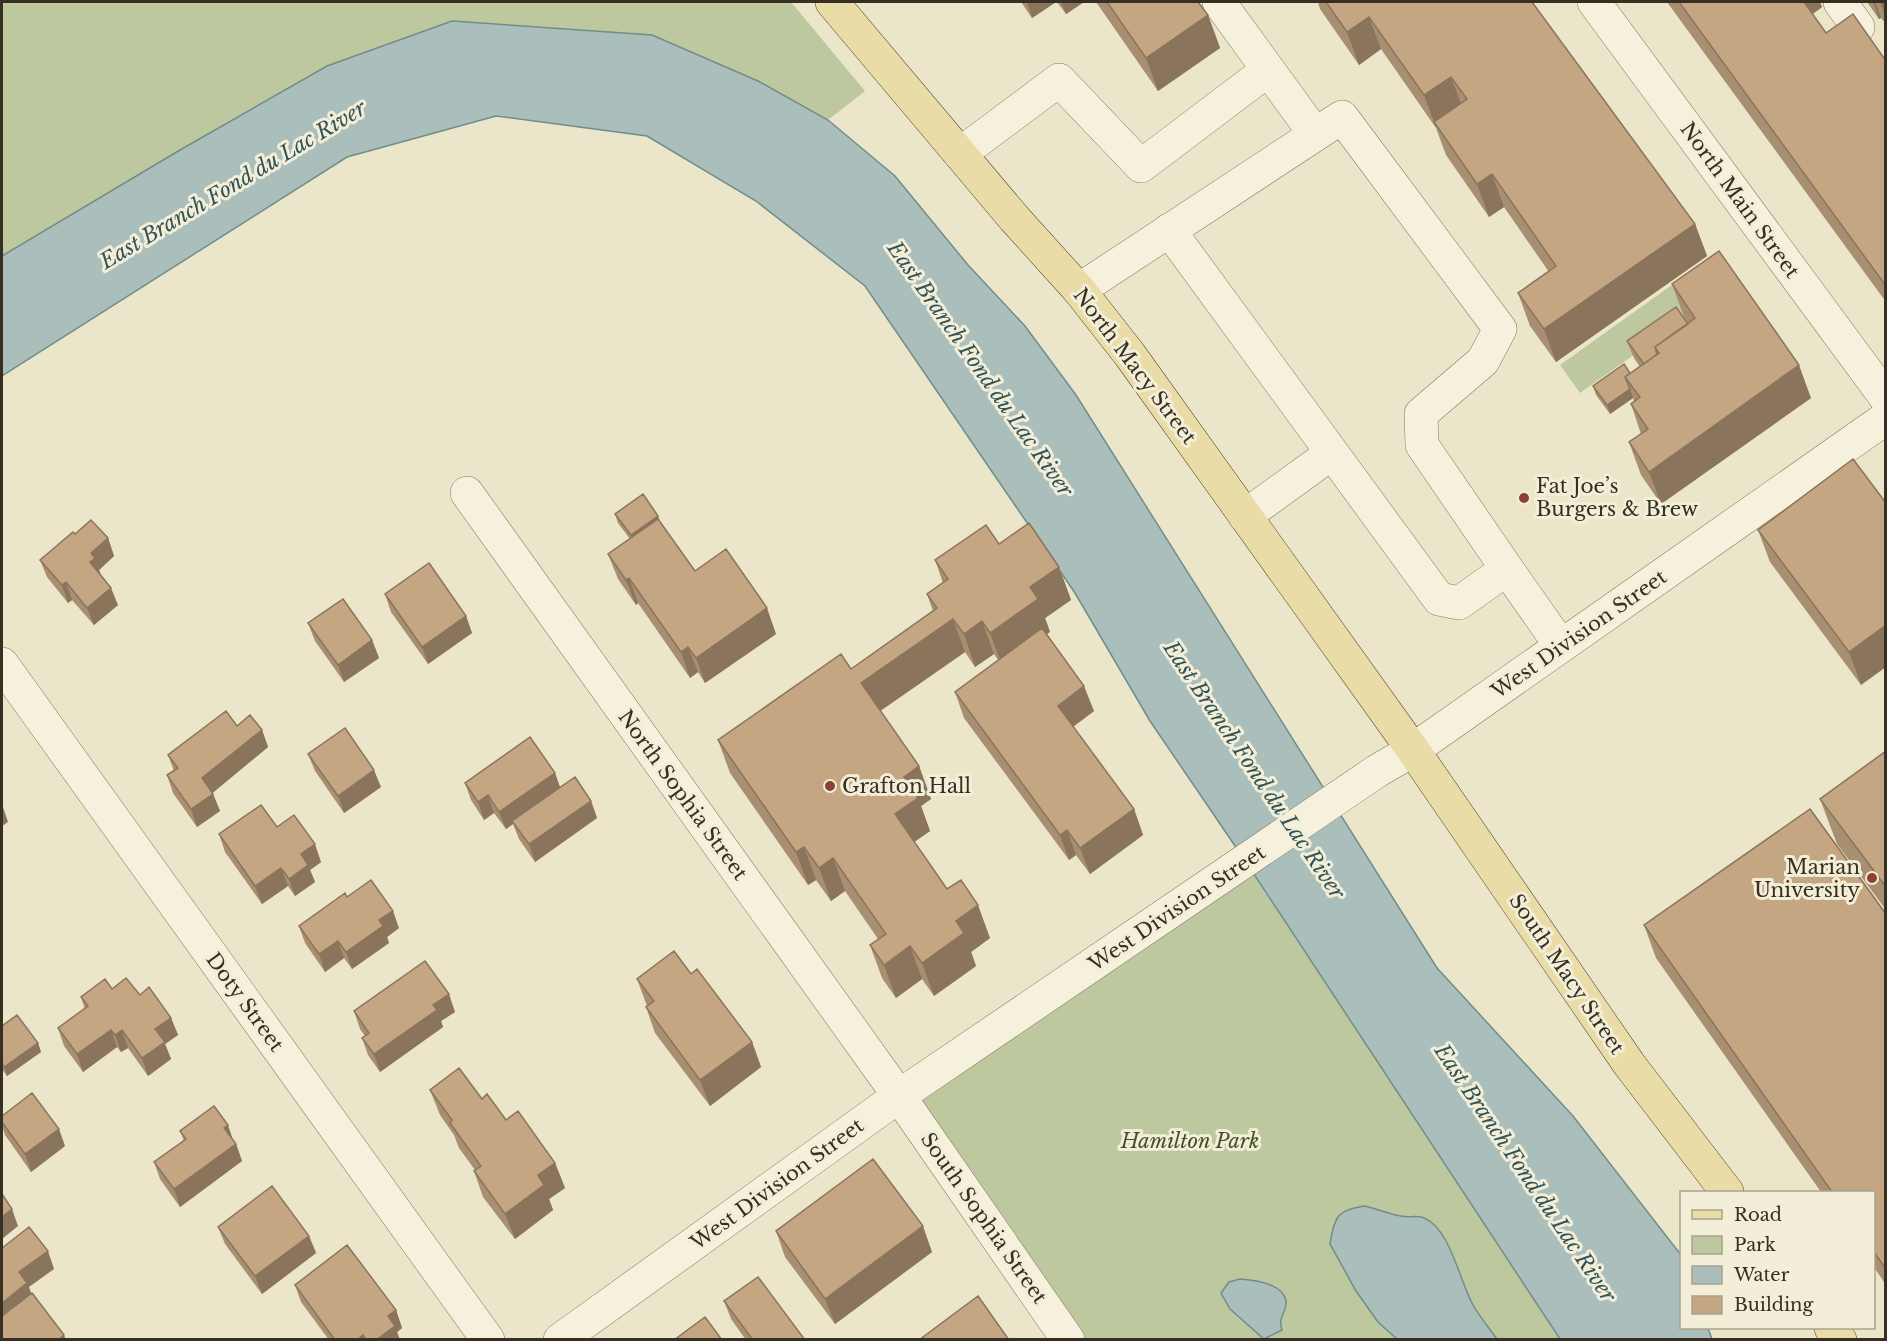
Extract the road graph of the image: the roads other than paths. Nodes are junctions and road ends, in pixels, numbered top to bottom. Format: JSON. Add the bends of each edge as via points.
{"nodes":[{"id":1,"x":832,"y":2,"type":"edge"},
{"id":2,"x":1219,"y":2,"type":"edge"},
{"id":3,"x":1594,"y":2,"type":"edge"},
{"id":4,"x":1269,"y":70,"type":"junction"},
{"id":5,"x":1315,"y":134,"type":"junction"},
{"id":6,"x":960,"y":154,"type":"junction"},
{"id":7,"x":1169,"y":230,"type":"junction"},
{"id":8,"x":1079,"y":290,"type":"junction"},
{"id":9,"x":1886,"y":398,"type":"edge"},
{"id":10,"x":1886,"y":418,"type":"edge"},
{"id":11,"x":1332,"y":453,"type":"junction"},
{"id":12,"x":467,"y":494,"type":"dead end"},
{"id":13,"x":1245,"y":516,"type":"junction"},
{"id":14,"x":1507,"y":569,"type":"junction"},
{"id":15,"x":1561,"y":646,"type":"junction"},
{"id":16,"x":2,"y":664,"type":"edge"},
{"id":17,"x":1413,"y":750,"type":"junction"},
{"id":18,"x":899,"y":1096,"type":"junction"},
{"id":19,"x":1726,"y":1191,"type":"edge"},
{"id":20,"x":488,"y":1340,"type":"edge"},
{"id":21,"x":560,"y":1340,"type":"edge"},
{"id":22,"x":1068,"y":1340,"type":"edge"}],
"edges":[{"from":1,"to":6,"type":"main road","name":"North Macy Street"},
{"from":2,"to":4,"type":"street"},
{"from":3,"to":9,"type":"street","name":"North Main Street"},
{"from":4,"to":5,"type":"street"},
{"from":4,"to":6,"type":"street","via":[[1141,166],[1059,80]]},
{"from":5,"to":7,"type":"street"},
{"from":5,"to":14,"type":"street","via":[[1342,117],[1500,329],[1483,361],[1421,414],[1422,445]]},
{"from":6,"to":8,"type":"main road","name":"North Macy Street"},
{"from":7,"to":8,"type":"street"},
{"from":7,"to":11,"type":"street"},
{"from":8,"to":13,"type":"main road","name":"North Macy Street"},
{"from":10,"to":15,"type":"street","name":"West Division Street"},
{"from":11,"to":13,"type":"street"},
{"from":11,"to":14,"type":"street","via":[[1439,599],[1459,603]]},
{"from":12,"to":18,"type":"street","name":"North Sophia Street"},
{"from":13,"to":17,"type":"main road","name":"North Macy Street"},
{"from":14,"to":15,"type":"street"},
{"from":15,"to":17,"type":"street","name":"West Division Street"},
{"from":16,"to":20,"type":"street","name":"Doty Street"},
{"from":17,"to":18,"type":"street","name":"West Division Street"},
{"from":17,"to":19,"type":"main road","name":"South Macy Street","via":[[1629,1064]]},
{"from":18,"to":21,"type":"street","name":"West Division Street"},
{"from":18,"to":22,"type":"street","name":"South Sophia Street"}]}
